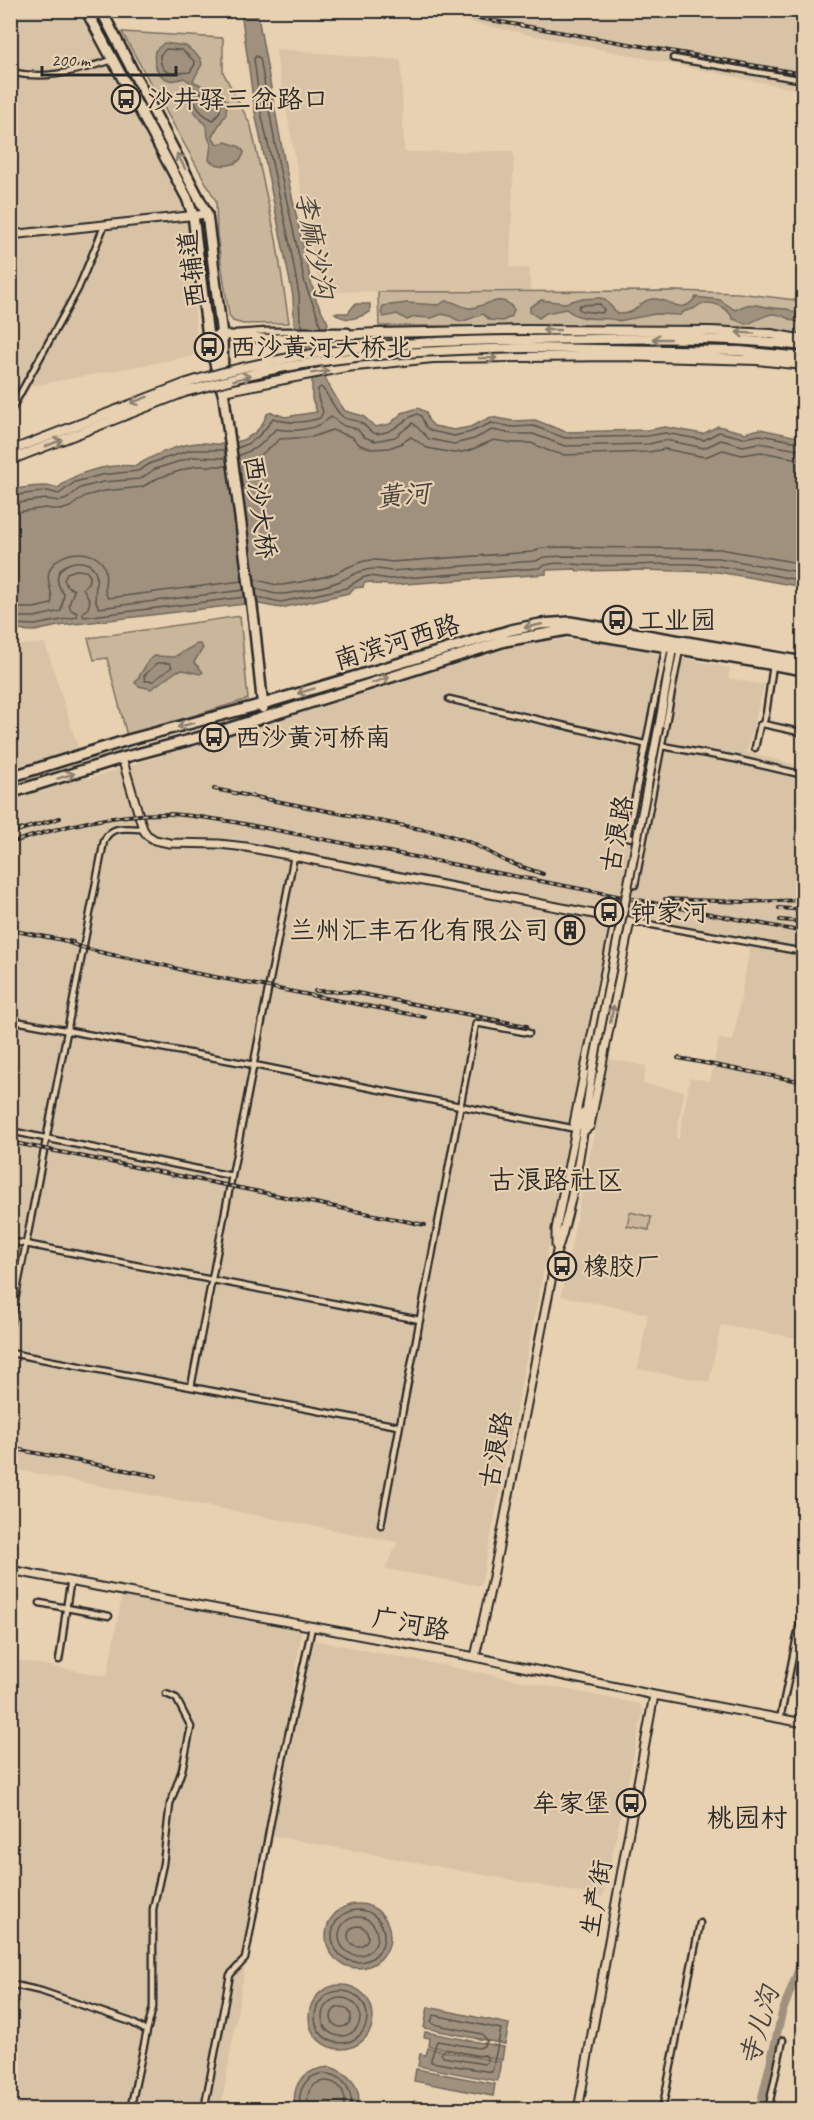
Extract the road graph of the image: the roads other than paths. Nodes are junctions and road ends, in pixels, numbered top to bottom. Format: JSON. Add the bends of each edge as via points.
{"nodes":[{"id":1,"x":86,"y":10,"type":"edge"},
{"id":2,"x":101,"y":10,"type":"edge"},
{"id":3,"x":673,"y":58,"type":"dead end"},
{"id":4,"x":113,"y":60,"type":"junction"},
{"id":5,"x":10,"y":72,"type":"edge"},
{"id":6,"x":804,"y":80,"type":"edge"},
{"id":7,"x":207,"y":214,"type":"junction"},
{"id":8,"x":193,"y":215,"type":"junction"},
{"id":9,"x":105,"y":225,"type":"junction"},
{"id":10,"x":10,"y":235,"type":"edge"},
{"id":11,"x":223,"y":335,"type":"junction"},
{"id":12,"x":208,"y":338,"type":"junction"},
{"id":13,"x":804,"y":339,"type":"edge"},
{"id":14,"x":529,"y":344,"type":"junction"},
{"id":15,"x":804,"y":346,"type":"edge"},
{"id":16,"x":804,"y":357,"type":"edge"},
{"id":17,"x":804,"y":365,"type":"edge"},
{"id":18,"x":185,"y":388,"type":"junction"},
{"id":19,"x":223,"y":394,"type":"junction"},
{"id":20,"x":10,"y":412,"type":"edge"},
{"id":21,"x":10,"y":451,"type":"edge"},
{"id":22,"x":10,"y":460,"type":"edge"},
{"id":23,"x":674,"y":643,"type":"junction"},
{"id":24,"x":804,"y":662,"type":"edge"},
{"id":25,"x":773,"y":665,"type":"junction"},
{"id":26,"x":804,"y":670,"type":"edge"},
{"id":27,"x":449,"y":699,"type":"dead end"},
{"id":28,"x":262,"y":704,"type":"junction"},
{"id":29,"x":265,"y":717,"type":"junction"},
{"id":30,"x":763,"y":724,"type":"junction"},
{"id":31,"x":804,"y":733,"type":"edge"},
{"id":32,"x":644,"y":744,"type":"junction"},
{"id":33,"x":662,"y":746,"type":"junction"},
{"id":34,"x":755,"y":748,"type":"dead end"},
{"id":35,"x":122,"y":758,"type":"junction"},
{"id":36,"x":804,"y":775,"type":"edge"},
{"id":37,"x":10,"y":777,"type":"edge"},
{"id":38,"x":10,"y":793,"type":"edge"},
{"id":39,"x":143,"y":829,"type":"junction"},
{"id":40,"x":644,"y":840,"type":"junction"},
{"id":41,"x":294,"y":856,"type":"junction"},
{"id":42,"x":635,"y":885,"type":"dead end"},
{"id":43,"x":616,"y":918,"type":"junction"},
{"id":44,"x":630,"y":921,"type":"junction"},
{"id":45,"x":804,"y":952,"type":"edge"},
{"id":46,"x":10,"y":1020,"type":"edge"},
{"id":47,"x":67,"y":1031,"type":"junction"},
{"id":48,"x":529,"y":1033,"type":"dead end"},
{"id":49,"x":254,"y":1065,"type":"junction"},
{"id":50,"x":592,"y":1072,"type":"junction"},
{"id":51,"x":460,"y":1106,"type":"junction"},
{"id":52,"x":576,"y":1129,"type":"junction"},
{"id":53,"x":10,"y":1131,"type":"edge"},
{"id":54,"x":584,"y":1131,"type":"junction"},
{"id":55,"x":47,"y":1138,"type":"junction"},
{"id":56,"x":232,"y":1176,"type":"junction"},
{"id":57,"x":10,"y":1241,"type":"edge"},
{"id":58,"x":27,"y":1244,"type":"junction"},
{"id":59,"x":557,"y":1251,"type":"junction"},
{"id":60,"x":212,"y":1280,"type":"junction"},
{"id":61,"x":420,"y":1320,"type":"junction"},
{"id":62,"x":10,"y":1326,"type":"edge"},
{"id":63,"x":10,"y":1353,"type":"edge"},
{"id":64,"x":191,"y":1387,"type":"junction"},
{"id":65,"x":398,"y":1426,"type":"junction"},
{"id":66,"x":381,"y":1525,"type":"dead end"},
{"id":67,"x":10,"y":1570,"type":"edge"},
{"id":68,"x":71,"y":1581,"type":"junction"},
{"id":69,"x":40,"y":1603,"type":"dead end"},
{"id":70,"x":804,"y":1603,"type":"edge"},
{"id":71,"x":68,"y":1608,"type":"junction"},
{"id":72,"x":109,"y":1616,"type":"dead end"},
{"id":73,"x":312,"y":1627,"type":"junction"},
{"id":74,"x":476,"y":1657,"type":"junction"},
{"id":75,"x":59,"y":1660,"type":"dead end"},
{"id":76,"x":165,"y":1694,"type":"dead end"},
{"id":77,"x":654,"y":1695,"type":"junction"},
{"id":78,"x":780,"y":1719,"type":"junction"},
{"id":79,"x":804,"y":1723,"type":"edge"},
{"id":80,"x":700,"y":1923,"type":"dead end"},
{"id":81,"x":10,"y":1984,"type":"edge"},
{"id":82,"x":147,"y":2031,"type":"junction"},
{"id":83,"x":783,"y":2040,"type":"dead end"},
{"id":84,"x":804,"y":2093,"type":"edge"},
{"id":85,"x":130,"y":2109,"type":"edge"},
{"id":86,"x":204,"y":2109,"type":"edge"},
{"id":87,"x":578,"y":2109,"type":"edge"},
{"id":88,"x":662,"y":2109,"type":"edge"},
{"id":89,"x":768,"y":2109,"type":"edge"},
{"id":90,"x":800,"y":2109,"type":"edge"}],
"edges":[{"from":1,"to":4,"type":"highway","name":"西辅道"},
{"from":7,"to":2,"type":"highway","name":"西辅道","one_way":true},
{"from":3,"to":6,"type":"street"},
{"from":4,"to":5,"type":"street","via":[[49,76]]},
{"from":4,"to":8,"type":"highway","name":"西辅道"},
{"from":7,"to":8,"type":"street"},
{"from":7,"to":11,"type":"highway","name":"西辅道"},
{"from":8,"to":9,"type":"street"},
{"from":8,"to":12,"type":"highway","name":"西辅道"},
{"from":9,"to":10,"type":"street"},
{"from":9,"to":20,"type":"street","via":[[78,289]]},
{"from":11,"to":12,"type":"main road"},
{"from":13,"to":11,"type":"main road","one_way":true,"via":[[710,331],[524,330],[293,335],[268,339]]},
{"from":11,"to":19,"type":"highway","name":"西辅道"},
{"from":12,"to":19,"type":"highway","name":"西辅道"},
{"from":15,"to":14,"type":"main road","one_way":true,"via":[[669,339]]},
{"from":14,"to":16,"type":"main road","via":[[768,352]]},
{"from":14,"to":18,"type":"main road","bridge":true,"via":[[463,340],[349,348],[263,362]]},
{"from":19,"to":17,"type":"main road","one_way":true,"via":[[293,376],[433,358],[620,356]]},
{"from":18,"to":21,"type":"main road","one_way":true,"via":[[94,417]]},
{"from":22,"to":18,"type":"main road","one_way":true},
{"from":19,"to":28,"type":"highway","name":"西沙大桥"},
{"from":23,"to":24,"type":"highway","name":"南滨河西路"},
{"from":23,"to":25,"type":"highway","name":"南滨河西路"},
{"from":23,"to":28,"type":"highway","name":"南滨河西路","one_way":true,"via":[[570,622],[540,624]]},
{"from":29,"to":23,"type":"highway","name":"南滨河西路","one_way":true,"via":[[505,641],[546,632],[567,630]]},
{"from":23,"to":32,"type":"street"},
{"from":23,"to":33,"type":"street"},
{"from":23,"to":50,"type":"street","name":"古浪路","bridge":true},
{"from":25,"to":26,"type":"highway","name":"南滨河西路"},
{"from":25,"to":30,"type":"street"},
{"from":27,"to":32,"type":"street"},
{"from":28,"to":29,"type":"highway","name":"西沙大桥"},
{"from":28,"to":37,"type":"highway","name":"南滨河西路","one_way":true},
{"from":29,"to":35,"type":"highway","name":"南滨河西路"},
{"from":30,"to":31,"type":"street"},
{"from":30,"to":34,"type":"street"},
{"from":32,"to":40,"type":"street","via":[[627,837]]},
{"from":33,"to":36,"type":"street"},
{"from":33,"to":40,"type":"street"},
{"from":38,"to":35,"type":"highway","one_way":true},
{"from":35,"to":39,"type":"street"},
{"from":39,"to":41,"type":"street","via":[[161,842],[232,845]]},
{"from":39,"to":47,"type":"street","via":[[117,828],[104,841]]},
{"from":40,"to":42,"type":"street"},
{"from":41,"to":43,"type":"street"},
{"from":41,"to":49,"type":"street"},
{"from":43,"to":44,"type":"street"},
{"from":43,"to":52,"type":"street","name":"古浪路","via":[[574,1123]]},
{"from":44,"to":45,"type":"street"},
{"from":54,"to":44,"type":"street","name":"古浪路","one_way":true,"via":[[590,1126]]},
{"from":46,"to":47,"type":"street"},
{"from":47,"to":49,"type":"street"},
{"from":47,"to":55,"type":"street"},
{"from":48,"to":51,"type":"street","via":[[476,1023]]},
{"from":49,"to":51,"type":"street"},
{"from":49,"to":56,"type":"street"},
{"from":50,"to":52,"type":"street","name":"古浪路"},
{"from":50,"to":54,"type":"street","name":"古浪路"},
{"from":51,"to":52,"type":"street"},
{"from":51,"to":61,"type":"street"},
{"from":52,"to":54,"type":"street"},
{"from":52,"to":59,"type":"street","name":"古浪路","via":[[556,1229]]},
{"from":53,"to":55,"type":"street"},
{"from":54,"to":59,"type":"street","name":"古浪路"},
{"from":55,"to":56,"type":"street"},
{"from":55,"to":58,"type":"street"},
{"from":56,"to":60,"type":"street"},
{"from":57,"to":58,"type":"street"},
{"from":58,"to":60,"type":"street"},
{"from":58,"to":62,"type":"street"},
{"from":59,"to":74,"type":"street","name":"古浪路"},
{"from":60,"to":61,"type":"street"},
{"from":60,"to":64,"type":"street"},
{"from":61,"to":65,"type":"street"},
{"from":63,"to":64,"type":"street"},
{"from":64,"to":65,"type":"street"},
{"from":65,"to":66,"type":"street"},
{"from":67,"to":68,"type":"street","name":"广河路"},
{"from":68,"to":71,"type":"street"},
{"from":68,"to":73,"type":"street","name":"广河路"},
{"from":69,"to":71,"type":"street"},
{"from":70,"to":78,"type":"street"},
{"from":71,"to":72,"type":"street"},
{"from":71,"to":75,"type":"street"},
{"from":73,"to":74,"type":"street","name":"广河路"},
{"from":73,"to":86,"type":"street","via":[[244,1959],[230,1975]]},
{"from":74,"to":77,"type":"street","name":"广河路"},
{"from":76,"to":82,"type":"street","via":[[176,1698],[191,1727],[170,1804],[153,1909],[153,2007]]},
{"from":77,"to":78,"type":"street","name":"广河路"},
{"from":77,"to":87,"type":"street","name":"生产街"},
{"from":78,"to":79,"type":"street","name":"广河路"},
{"from":80,"to":88,"type":"street"},
{"from":81,"to":82,"type":"street","via":[[41,1991]]},
{"from":82,"to":85,"type":"street"},
{"from":83,"to":89,"type":"street"},
{"from":84,"to":90,"type":"street"}]}
